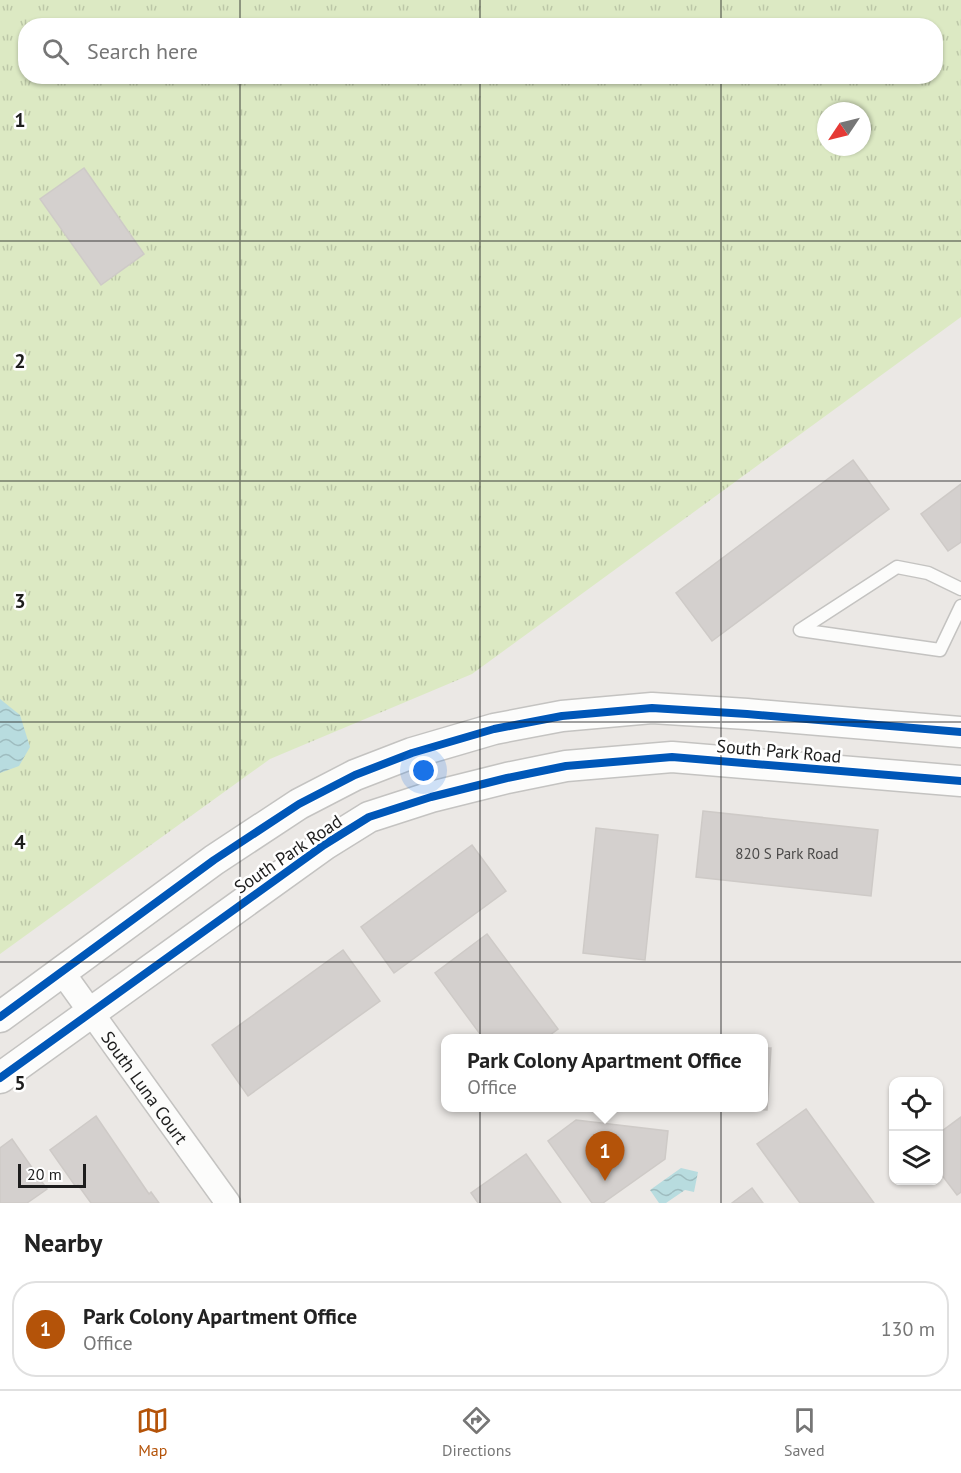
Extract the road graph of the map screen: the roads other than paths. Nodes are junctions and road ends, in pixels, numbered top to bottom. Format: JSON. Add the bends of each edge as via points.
{"nodes":[{"id":1,"x":961,"y":589,"type":"edge"},
{"id":2,"x":961,"y":606,"type":"edge"},
{"id":3,"x":961,"y":732,"type":"edge"},
{"id":4,"x":961,"y":781,"type":"edge"},
{"id":5,"x":62,"y":972,"type":"junction"},
{"id":6,"x":91,"y":1013,"type":"junction"},
{"id":7,"x":0,"y":1017,"type":"edge"},
{"id":8,"x":0,"y":1078,"type":"edge"},
{"id":9,"x":228,"y":1203,"type":"edge"}],
"edges":[{"from":1,"to":2,"type":"lane","via":[[928,573],[897,567],[800,630],[940,650]]},
{"from":3,"to":5,"type":"street","name":"South Park Road","via":[[652,708],[562,716],[494,729],[411,753],[299,804],[214,860]]},
{"from":4,"to":6,"type":"street","name":"South Park Road","via":[[672,757],[566,766],[431,798],[369,818],[324,845]]},
{"from":5,"to":6,"type":"street","name":"South Luna Court"},
{"from":5,"to":7,"type":"street","name":"South Park Road"},
{"from":6,"to":8,"type":"street","name":"South Park Road"},
{"from":6,"to":9,"type":"street","name":"South Luna Court"}]}
